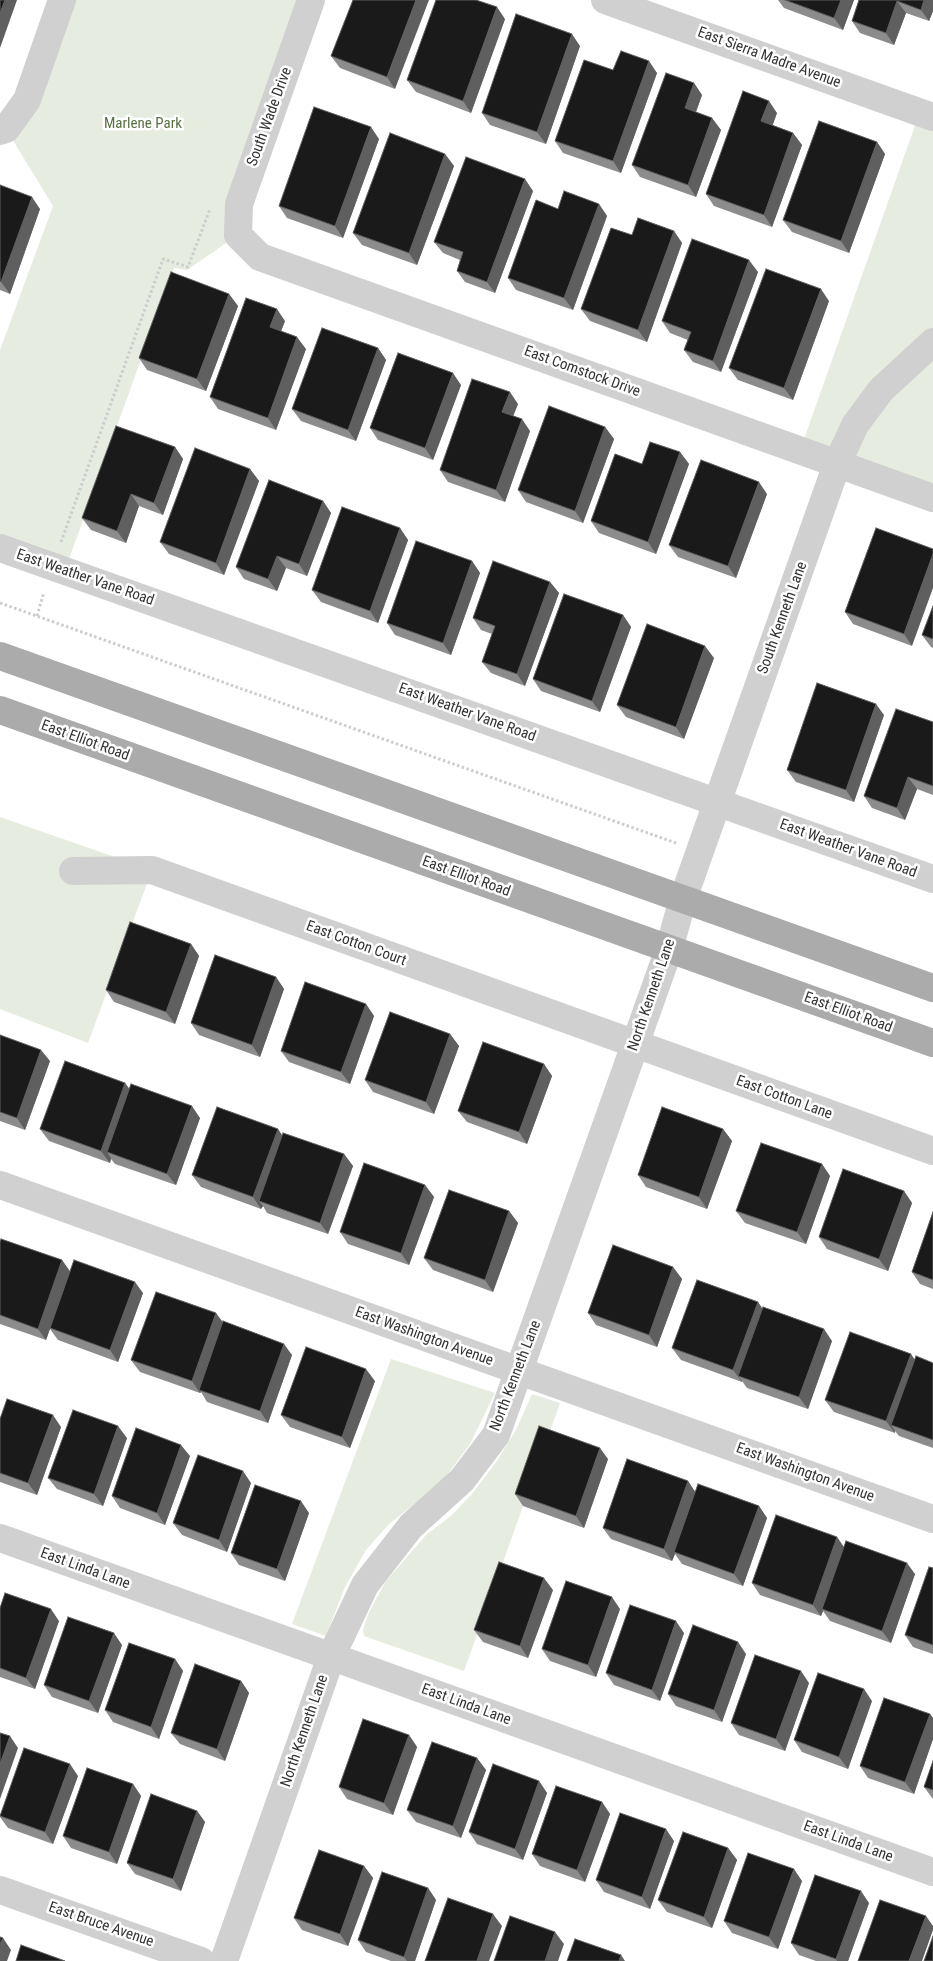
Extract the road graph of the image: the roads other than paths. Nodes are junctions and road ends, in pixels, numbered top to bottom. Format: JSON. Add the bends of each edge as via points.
{"nodes":[{"id":1,"x":62,"y":0,"type":"edge"},
{"id":2,"x":311,"y":0,"type":"edge"},
{"id":3,"x":605,"y":0,"type":"edge"},
{"id":4,"x":933,"y":117,"type":"edge"},
{"id":5,"x":3,"y":130,"type":"edge"},
{"id":6,"x":238,"y":227,"type":"joint"},
{"id":7,"x":933,"y":342,"type":"edge"},
{"id":8,"x":837,"y":464,"type":"junction"},
{"id":9,"x":933,"y":498,"type":"edge"},
{"id":10,"x":0,"y":548,"type":"edge"},
{"id":11,"x":0,"y":656,"type":"edge"},
{"id":12,"x":0,"y":710,"type":"edge"},
{"id":13,"x":717,"y":802,"type":"junction"},
{"id":14,"x":73,"y":871,"type":"dead end"},
{"id":15,"x":933,"y":879,"type":"edge"},
{"id":16,"x":680,"y":910,"type":"junction"},
{"id":17,"x":669,"y":950,"type":"junction"},
{"id":18,"x":933,"y":988,"type":"edge"},
{"id":19,"x":933,"y":1043,"type":"edge"},
{"id":20,"x":634,"y":1044,"type":"junction"},
{"id":21,"x":933,"y":1151,"type":"edge"},
{"id":22,"x":0,"y":1185,"type":"edge"},
{"id":23,"x":519,"y":1371,"type":"junction"},
{"id":24,"x":933,"y":1519,"type":"edge"},
{"id":25,"x":0,"y":1538,"type":"edge"},
{"id":26,"x":330,"y":1657,"type":"junction"},
{"id":27,"x":933,"y":1872,"type":"edge"},
{"id":28,"x":0,"y":1890,"type":"edge"},
{"id":29,"x":201,"y":1961,"type":"edge"},
{"id":30,"x":224,"y":1961,"type":"edge"}],
"edges":[{"from":1,"to":5,"type":"street","via":[[27,100]]},
{"from":2,"to":6,"type":"street","name":"South Wade Drive","via":[[239,204]]},
{"from":3,"to":4,"type":"street","name":"East Sierra Madre Avenue"},
{"from":6,"to":8,"type":"street","name":"East Comstock Drive","via":[[260,257]]},
{"from":7,"to":8,"type":"street","name":"South Kenneth Lane","via":[[881,390],[855,424]]},
{"from":8,"to":9,"type":"street","name":"East Comstock Drive"},
{"from":8,"to":13,"type":"street","name":"South Kenneth Lane"},
{"from":10,"to":13,"type":"street","name":"East Weather Vane Road"},
{"from":11,"to":16,"type":"main road"},
{"from":12,"to":17,"type":"main road","name":"East Elliot Road"},
{"from":13,"to":15,"type":"street","name":"East Weather Vane Road"},
{"from":13,"to":16,"type":"street","name":"South Kenneth Lane"},
{"from":14,"to":20,"type":"street","name":"East Cotton Court","via":[[152,870]]},
{"from":16,"to":17,"type":"street","name":"North Kenneth Lane"},
{"from":16,"to":18,"type":"main road"},
{"from":17,"to":19,"type":"main road","name":"East Elliot Road"},
{"from":17,"to":20,"type":"street","name":"North Kenneth Lane"},
{"from":20,"to":21,"type":"street","name":"East Cotton Lane"},
{"from":20,"to":23,"type":"street","name":"North Kenneth Lane"},
{"from":22,"to":23,"type":"street","name":"East Washington Avenue"},
{"from":23,"to":24,"type":"street","name":"East Washington Avenue"},
{"from":23,"to":26,"type":"street","name":"North Kenneth Lane","via":[[496,1435],[462,1480],[411,1526],[365,1585]]},
{"from":25,"to":26,"type":"street","name":"East Linda Lane"},
{"from":26,"to":27,"type":"street","name":"East Linda Lane"},
{"from":26,"to":30,"type":"street","name":"North Kenneth Lane"},
{"from":28,"to":29,"type":"street","name":"East Bruce Avenue"}]}
